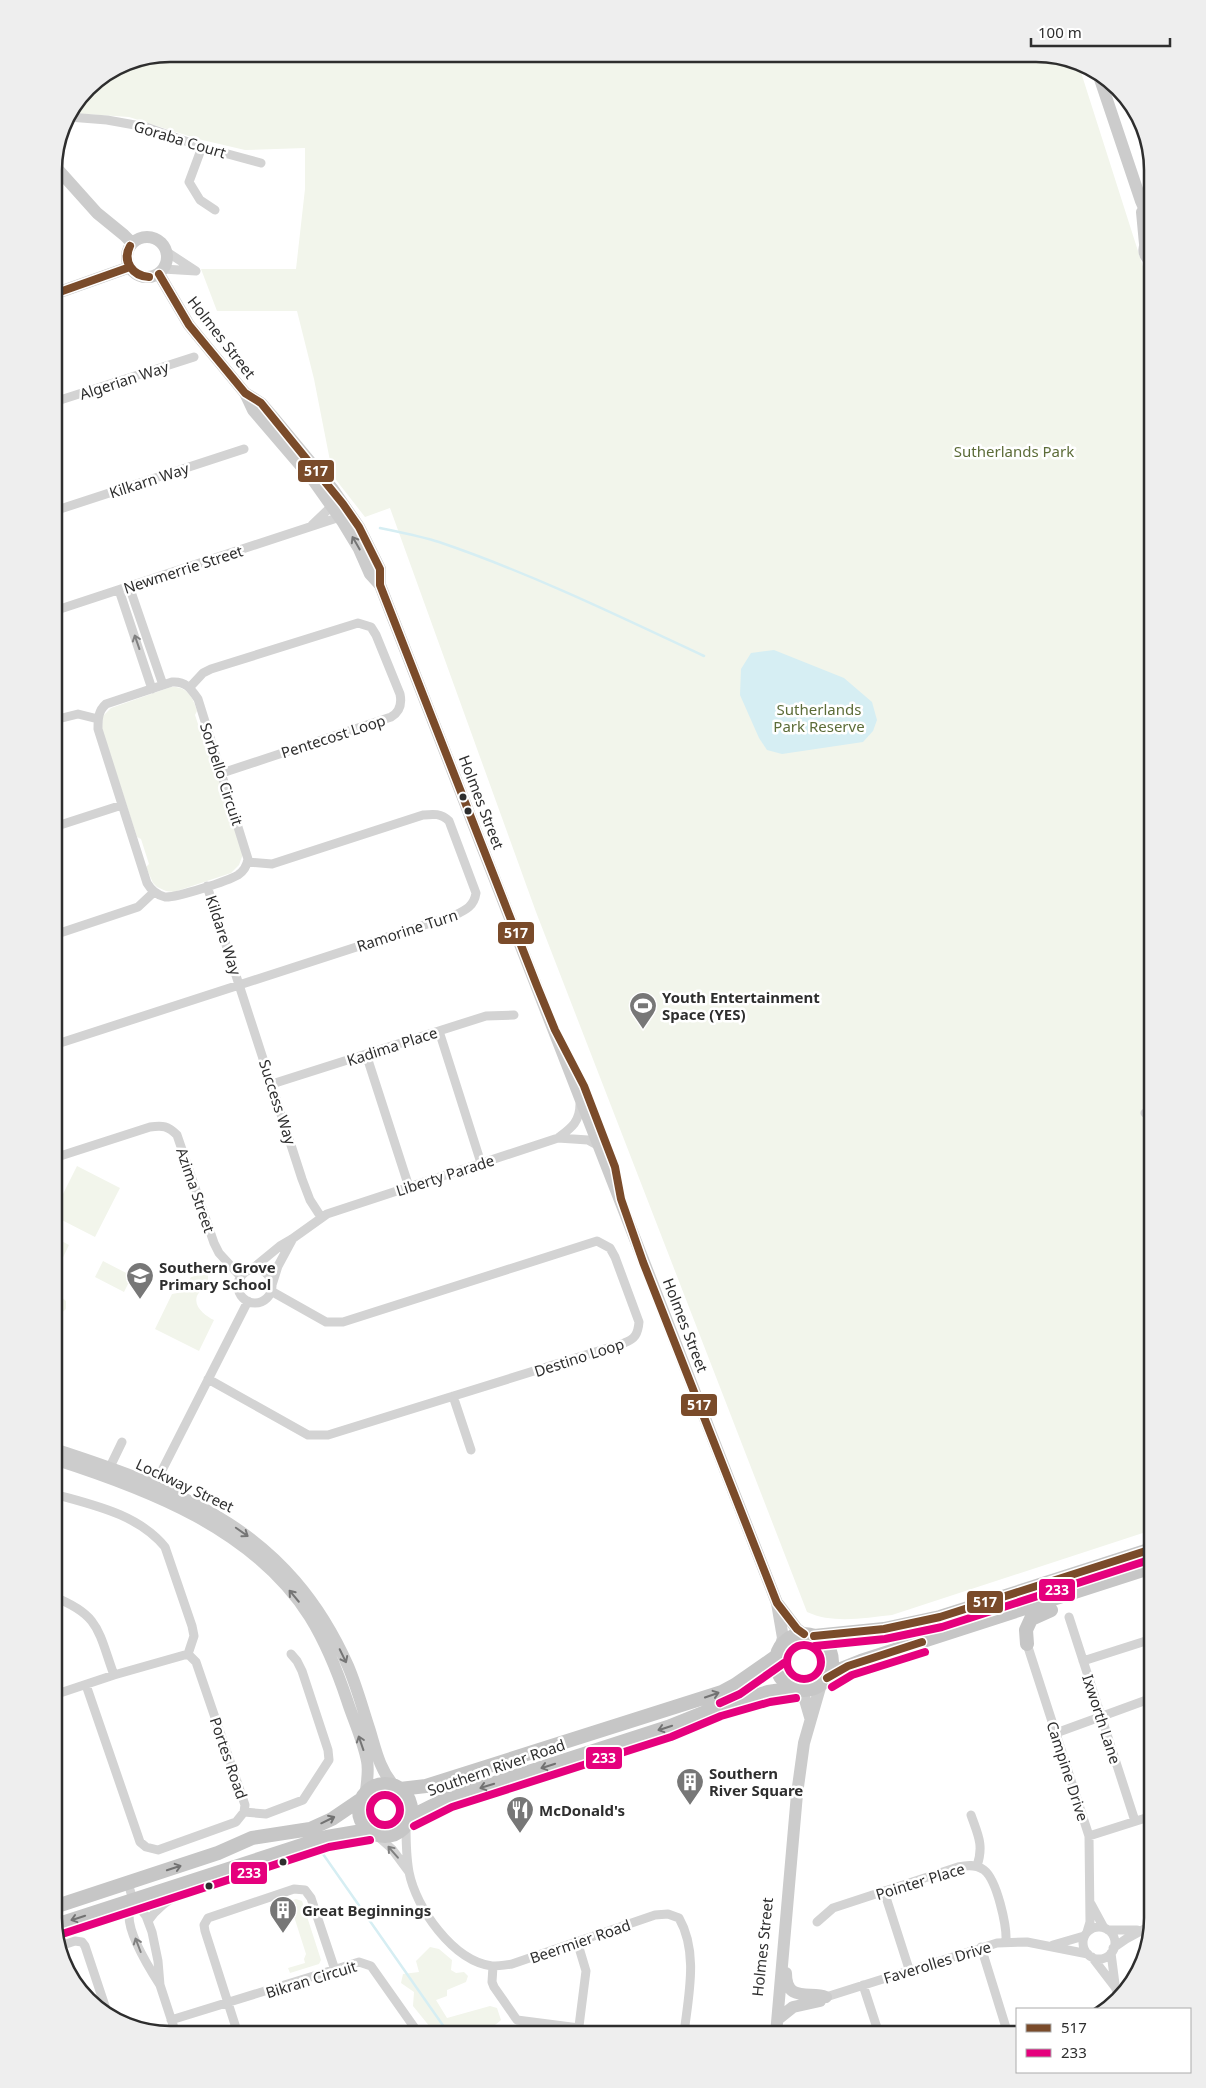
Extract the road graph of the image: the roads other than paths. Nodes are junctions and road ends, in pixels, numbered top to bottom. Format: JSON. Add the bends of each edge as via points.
{"nodes":[{"id":1,"x":1102,"y":86,"type":"edge"},
{"id":2,"x":77,"y":118,"type":"edge"},
{"id":3,"x":202,"y":147,"type":"junction"},
{"id":4,"x":260,"y":163,"type":"dead end"},
{"id":5,"x":63,"y":175,"type":"edge"},
{"id":6,"x":1141,"y":201,"type":"junction"},
{"id":7,"x":1144,"y":208,"type":"edge"},
{"id":8,"x":215,"y":210,"type":"dead end"},
{"id":9,"x":1144,"y":216,"type":"edge"},
{"id":10,"x":132,"y":243,"type":"junction"},
{"id":11,"x":167,"y":252,"type":"junction"},
{"id":12,"x":130,"y":267,"type":"junction"},
{"id":13,"x":161,"y":272,"type":"junction"},
{"id":14,"x":63,"y":291,"type":"edge"},
{"id":15,"x":194,"y":357,"type":"dead end"},
{"id":16,"x":63,"y":399,"type":"edge"},
{"id":17,"x":244,"y":449,"type":"dead end"},
{"id":18,"x":335,"y":502,"type":"junction"},
{"id":19,"x":63,"y":508,"type":"edge"},
{"id":20,"x":345,"y":515,"type":"junction"},
{"id":21,"x":312,"y":526,"type":"junction"},
{"id":22,"x":129,"y":586,"type":"junction"},
{"id":23,"x":120,"y":590,"type":"junction"},
{"id":24,"x":63,"y":608,"type":"edge"},
{"id":25,"x":162,"y":685,"type":"junction"},
{"id":26,"x":190,"y":687,"type":"junction"},
{"id":27,"x":152,"y":689,"type":"junction"},
{"id":28,"x":63,"y":718,"type":"edge"},
{"id":29,"x":98,"y":719,"type":"junction"},
{"id":30,"x":222,"y":773,"type":"junction"},
{"id":31,"x":122,"y":805,"type":"junction"},
{"id":32,"x":63,"y":825,"type":"edge"},
{"id":33,"x":248,"y":862,"type":"junction"},
{"id":34,"x":208,"y":886,"type":"junction"},
{"id":35,"x":154,"y":892,"type":"junction"},
{"id":36,"x":63,"y":932,"type":"edge"},
{"id":37,"x":240,"y":985,"type":"junction"},
{"id":38,"x":514,"y":1015,"type":"dead end"},
{"id":39,"x":555,"y":1030,"type":"junction"},
{"id":40,"x":439,"y":1031,"type":"junction"},
{"id":41,"x":63,"y":1042,"type":"edge"},
{"id":42,"x":366,"y":1054,"type":"junction"},
{"id":43,"x":272,"y":1084,"type":"junction"},
{"id":44,"x":580,"y":1099,"type":"junction"},
{"id":45,"x":558,"y":1138,"type":"junction"},
{"id":46,"x":599,"y":1146,"type":"junction"},
{"id":47,"x":63,"y":1155,"type":"edge"},
{"id":48,"x":482,"y":1163,"type":"junction"},
{"id":49,"x":409,"y":1187,"type":"junction"},
{"id":50,"x":621,"y":1199,"type":"junction"},
{"id":51,"x":321,"y":1218,"type":"junction"},
{"id":52,"x":292,"y":1239,"type":"junction"},
{"id":53,"x":252,"y":1269,"type":"junction"},
{"id":54,"x":241,"y":1277,"type":"junction"},
{"id":55,"x":272,"y":1289,"type":"junction"},
{"id":56,"x":248,"y":1301,"type":"junction"},
{"id":57,"x":208,"y":1379,"type":"junction"},
{"id":58,"x":453,"y":1396,"type":"junction"},
{"id":59,"x":122,"y":1442,"type":"dead end"},
{"id":60,"x":471,"y":1450,"type":"dead end"},
{"id":61,"x":63,"y":1453,"type":"edge"},
{"id":62,"x":63,"y":1462,"type":"edge"},
{"id":63,"x":108,"y":1472,"type":"junction"},
{"id":64,"x":152,"y":1490,"type":"junction"},
{"id":65,"x":63,"y":1497,"type":"edge"},
{"id":66,"x":1144,"y":1552,"type":"edge"},
{"id":67,"x":1144,"y":1571,"type":"edge"},
{"id":68,"x":1101,"y":1585,"type":"junction"},
{"id":69,"x":63,"y":1601,"type":"edge"},
{"id":70,"x":777,"y":1602,"type":"junction"},
{"id":71,"x":1069,"y":1617,"type":"dead end"},
{"id":72,"x":809,"y":1635,"type":"junction"},
{"id":73,"x":1144,"y":1642,"type":"edge"},
{"id":74,"x":1027,"y":1644,"type":"joint"},
{"id":75,"x":779,"y":1651,"type":"junction"},
{"id":76,"x":188,"y":1654,"type":"junction"},
{"id":77,"x":292,"y":1654,"type":"dead end"},
{"id":78,"x":1083,"y":1661,"type":"junction"},
{"id":79,"x":114,"y":1674,"type":"junction"},
{"id":80,"x":824,"y":1681,"type":"junction"},
{"id":81,"x":86,"y":1685,"type":"junction"},
{"id":82,"x":797,"y":1688,"type":"junction"},
{"id":83,"x":63,"y":1692,"type":"edge"},
{"id":84,"x":1144,"y":1701,"type":"edge"},
{"id":85,"x":1100,"y":1716,"type":"junction"},
{"id":86,"x":810,"y":1717,"type":"junction"},
{"id":87,"x":1056,"y":1733,"type":"junction"},
{"id":88,"x":397,"y":1787,"type":"junction"},
{"id":89,"x":363,"y":1796,"type":"junction"},
{"id":90,"x":244,"y":1812,"type":"junction"},
{"id":91,"x":972,"y":1815,"type":"dead end"},
{"id":92,"x":1144,"y":1818,"type":"edge"},
{"id":93,"x":408,"y":1821,"type":"junction"},
{"id":94,"x":1135,"y":1821,"type":"junction"},
{"id":95,"x":372,"y":1832,"type":"junction"},
{"id":96,"x":1088,"y":1836,"type":"junction"},
{"id":97,"x":789,"y":1863,"type":"junction"},
{"id":98,"x":977,"y":1866,"type":"junction"},
{"id":99,"x":409,"y":1872,"type":"junction"},
{"id":100,"x":203,"y":1878,"type":"junction"},
{"id":101,"x":128,"y":1883,"type":"junction"},
{"id":102,"x":884,"y":1891,"type":"junction"},
{"id":103,"x":789,"y":1898,"type":"junction"},
{"id":104,"x":133,"y":1900,"type":"junction"},
{"id":105,"x":1089,"y":1902,"type":"junction"},
{"id":106,"x":63,"y":1904,"type":"edge"},
{"id":107,"x":148,"y":1921,"type":"junction"},
{"id":108,"x":817,"y":1922,"type":"dead end"},
{"id":109,"x":63,"y":1923,"type":"edge"},
{"id":110,"x":1143,"y":1928,"type":"edge"},
{"id":111,"x":1106,"y":1929,"type":"junction"},
{"id":112,"x":1143,"y":1930,"type":"edge"},
{"id":113,"x":1085,"y":1934,"type":"junction"},
{"id":114,"x":577,"y":1941,"type":"junction"},
{"id":115,"x":1006,"y":1942,"type":"junction"},
{"id":116,"x":66,"y":1944,"type":"edge"},
{"id":117,"x":1050,"y":1946,"type":"junction"},
{"id":118,"x":981,"y":1947,"type":"junction"},
{"id":119,"x":1112,"y":1950,"type":"junction"},
{"id":120,"x":1090,"y":1956,"type":"junction"},
{"id":121,"x":493,"y":1966,"type":"junction"},
{"id":122,"x":909,"y":1969,"type":"junction"},
{"id":123,"x":335,"y":1970,"type":"junction"},
{"id":124,"x":160,"y":1985,"type":"junction"},
{"id":125,"x":862,"y":1986,"type":"junction"},
{"id":126,"x":1117,"y":1989,"type":"edge"},
{"id":127,"x":1116,"y":1990,"type":"edge"},
{"id":128,"x":826,"y":1997,"type":"junction"},
{"id":129,"x":104,"y":2002,"type":"edge"},
{"id":130,"x":228,"y":2003,"type":"junction"},
{"id":131,"x":778,"y":2019,"type":"junction"},
{"id":132,"x":171,"y":2020,"type":"junction"},
{"id":133,"x":173,"y":2025,"type":"edge"},
{"id":134,"x":235,"y":2025,"type":"edge"},
{"id":135,"x":413,"y":2025,"type":"edge"},
{"id":136,"x":547,"y":2025,"type":"edge"},
{"id":137,"x":580,"y":2025,"type":"edge"},
{"id":138,"x":685,"y":2026,"type":"edge"},
{"id":139,"x":771,"y":2026,"type":"edge"},
{"id":140,"x":777,"y":2026,"type":"edge"},
{"id":141,"x":876,"y":2026,"type":"edge"},
{"id":142,"x":1006,"y":2026,"type":"edge"}],
"edges":[{"from":1,"to":6,"type":"main road"},
{"from":2,"to":3,"type":"street","name":"Goraba Court","via":[[132,123]]},
{"from":3,"to":4,"type":"street","name":"Goraba Court"},
{"from":3,"to":8,"type":"street","via":[[189,182],[200,200]]},
{"from":5,"to":10,"type":"main road","via":[[97,213]]},
{"from":6,"to":7,"type":"main road"},
{"from":6,"to":9,"type":"main road"},
{"from":10,"to":11,"type":"main road","via":[[149,237],[160,242]]},
{"from":10,"to":12,"type":"main road","via":[[127,254]]},
{"from":11,"to":13,"type":"main road"},
{"from":11,"to":13,"type":"street","via":[[196,271]]},
{"from":12,"to":13,"type":"main road","via":[[142,277]]},
{"from":12,"to":14,"type":"main road"},
{"from":13,"to":18,"type":"main road","name":"Holmes Street","via":[[189,325],[245,393],[253,410]]},
{"from":15,"to":16,"type":"street","name":"Algerian Way"},
{"from":17,"to":19,"type":"street","name":"Kilkarn Way"},
{"from":18,"to":20,"type":"main road","name":"Holmes Street"},
{"from":18,"to":21,"type":"street","name":"Newmerrie Street"},
{"from":20,"to":21,"type":"street","name":"Newmerrie Street"},
{"from":20,"to":39,"type":"main road","name":"Holmes Street","via":[[370,574],[380,585]]},
{"from":21,"to":22,"type":"street","name":"Newmerrie Street"},
{"from":22,"to":23,"type":"street","name":"Newmerrie Street"},
{"from":22,"to":25,"type":"street"},
{"from":23,"to":24,"type":"street","name":"Newmerrie Street"},
{"from":27,"to":23,"type":"street","one_way":true},
{"from":25,"to":26,"type":"street","via":[[178,682]]},
{"from":25,"to":27,"type":"street"},
{"from":26,"to":30,"type":"street","name":"Sorbello Circuit","via":[[198,699]]},
{"from":26,"to":30,"type":"street","name":"Pentecost Loop","via":[[211,669],[358,623],[371,627],[376,635],[400,694],[399,710],[392,717]]},
{"from":27,"to":29,"type":"street","via":[[106,704]]},
{"from":28,"to":29,"type":"street","via":[[78,714]]},
{"from":29,"to":31,"type":"street","via":[[98,729]]},
{"from":30,"to":33,"type":"street","name":"Sorbello Circuit"},
{"from":31,"to":32,"type":"street"},
{"from":31,"to":35,"type":"street","via":[[147,883]]},
{"from":33,"to":34,"type":"street","via":[[238,874]]},
{"from":33,"to":37,"type":"street","name":"Ramorine Turn","via":[[272,864],[423,815],[442,815],[449,821],[476,893],[470,908],[454,915]]},
{"from":34,"to":35,"type":"street","via":[[170,897]]},
{"from":34,"to":37,"type":"street","name":"Kildare Way"},
{"from":35,"to":36,"type":"street","via":[[138,907]]},
{"from":37,"to":41,"type":"street","name":"Ramorine Turn"},
{"from":37,"to":43,"type":"street","name":"Success Way"},
{"from":38,"to":40,"type":"street","name":"Kadima Place","via":[[486,1016]]},
{"from":39,"to":44,"type":"main road","name":"Holmes Street"},
{"from":39,"to":50,"type":"main road","name":"Holmes Street","via":[[584,1086],[615,1168]]},
{"from":40,"to":42,"type":"street","name":"Kadima Place"},
{"from":40,"to":48,"type":"street"},
{"from":42,"to":43,"type":"street","name":"Kadima Place"},
{"from":42,"to":49,"type":"street"},
{"from":43,"to":51,"type":"street","name":"Success Way","via":[[308,1197]]},
{"from":44,"to":45,"type":"street","name":"Liberty Parade","via":[[577,1121]]},
{"from":44,"to":46,"type":"main road","name":"Holmes Street"},
{"from":45,"to":46,"type":"street","via":[[588,1140]]},
{"from":45,"to":48,"type":"street","name":"Liberty Parade"},
{"from":46,"to":50,"type":"main road","name":"Holmes Street"},
{"from":47,"to":54,"type":"street","name":"Azima Street","via":[[161,1125],[170,1128],[177,1135],[219,1254]]},
{"from":48,"to":49,"type":"street","name":"Liberty Parade"},
{"from":49,"to":51,"type":"street","name":"Liberty Parade"},
{"from":50,"to":70,"type":"main road","name":"Holmes Street"},
{"from":51,"to":52,"type":"street","name":"Liberty Parade"},
{"from":52,"to":53,"type":"street","name":"Liberty Parade"},
{"from":52,"to":55,"type":"street","name":"Liberty Parade","via":[[278,1266]]},
{"from":53,"to":54,"type":"street"},
{"from":53,"to":55,"type":"street","via":[[265,1272]]},
{"from":54,"to":56,"type":"street","via":[[240,1293]]},
{"from":55,"to":56,"type":"street","via":[[262,1301]]},
{"from":55,"to":58,"type":"street","name":"Destino Loop","via":[[326,1322],[343,1322],[598,1241],[610,1248],[639,1322],[636,1336],[624,1343]]},
{"from":56,"to":57,"type":"street"},
{"from":57,"to":58,"type":"street","name":"Destino Loop","via":[[308,1435],[328,1435]]},
{"from":57,"to":64,"type":"street"},
{"from":58,"to":60,"type":"street"},
{"from":59,"to":63,"type":"street"},
{"from":61,"to":63,"type":"main road","name":"Lockway Street"},
{"from":62,"to":63,"type":"main road","name":"Lockway Street"},
{"from":63,"to":64,"type":"main road","name":"Lockway Street"},
{"from":64,"to":88,"type":"main road","name":"Lockway Street","one_way":true,"via":[[217,1515],[244,1532],[266,1550],[314,1604],[348,1668],[382,1770]]},
{"from":89,"to":64,"type":"main road","name":"Lockway Street","one_way":true,"via":[[367,1761],[336,1667],[298,1599],[256,1556],[233,1538]]},
{"from":65,"to":76,"type":"street","via":[[128,1518],[165,1547],[192,1626],[194,1636]]},
{"from":66,"to":72,"type":"main road","via":[[940,1617],[884,1629]]},
{"from":67,"to":68,"type":"main road"},
{"from":68,"to":74,"type":"main road","via":[[1094,1596],[1031,1619],[1027,1625]]},
{"from":68,"to":80,"type":"main road","via":[[861,1661]]},
{"from":69,"to":79,"type":"street","via":[[80,1608],[96,1625]]},
{"from":70,"to":72,"type":"main road","name":"Holmes Street","via":[[797,1630]]},
{"from":70,"to":75,"type":"main road","name":"Holmes Street","via":[[783,1638]]},
{"from":71,"to":78,"type":"street","name":"Ixworth Lane"},
{"from":72,"to":75,"type":"main road","via":[[795,1636]]},
{"from":72,"to":80,"type":"main road","via":[[825,1643],[831,1654],[832,1666]]},
{"from":73,"to":78,"type":"street"},
{"from":74,"to":87,"type":"street","name":"Campine Drive"},
{"from":75,"to":82,"type":"main road","via":[[777,1668],[780,1675]]},
{"from":88,"to":75,"type":"main road","name":"Southern River Road","one_way":true,"via":[[434,1783],[715,1694],[735,1686]]},
{"from":76,"to":79,"type":"street"},
{"from":76,"to":90,"type":"street","name":"Portes Road","via":[[196,1662],[245,1805]]},
{"from":77,"to":90,"type":"street","via":[[302,1671],[329,1760],[303,1800],[266,1814]]},
{"from":78,"to":85,"type":"street","name":"Ixworth Lane"},
{"from":79,"to":81,"type":"street"},
{"from":80,"to":82,"type":"main road","via":[[813,1688]]},
{"from":80,"to":86,"type":"main road","name":"Holmes Street"},
{"from":81,"to":83,"type":"street"},
{"from":81,"to":90,"type":"street","name":"Portes Road","via":[[140,1842],[146,1847],[158,1850],[228,1826]]},
{"from":82,"to":86,"type":"main road","name":"Holmes Street","via":[[803,1693]]},
{"from":82,"to":93,"type":"main road","name":"Southern River Road","one_way":true,"via":[[768,1692],[718,1707],[695,1718],[448,1798]]},
{"from":84,"to":85,"type":"street"},
{"from":85,"to":87,"type":"street"},
{"from":85,"to":94,"type":"street","name":"Ixworth Lane"},
{"from":86,"to":97,"type":"main road","name":"Holmes Street"},
{"from":87,"to":96,"type":"street","name":"Campine Drive"},
{"from":88,"to":89,"type":"main road","via":[[380,1784]]},
{"from":88,"to":93,"type":"main road","via":[[408,1799],[411,1811]]},
{"from":89,"to":95,"type":"main road","via":[[359,1807],[360,1820]]},
{"from":101,"to":89,"type":"main road","one_way":true,"via":[[218,1853],[252,1838],[310,1828],[332,1819]]},
{"from":91,"to":98,"type":"street","via":[[982,1852]]},
{"from":92,"to":94,"type":"street"},
{"from":93,"to":95,"type":"main road","via":[[392,1835]]},
{"from":93,"to":99,"type":"street","name":"Beermier Road"},
{"from":94,"to":96,"type":"street"},
{"from":99,"to":95,"type":"street","name":"Beermier Road","one_way":true,"via":[[392,1849]]},
{"from":95,"to":100,"type":"main road","via":[[327,1837]]},
{"from":96,"to":105,"type":"street","name":"Campine Drive"},
{"from":97,"to":103,"type":"main road","name":"Holmes Street"},
{"from":97,"to":139,"type":"main road","name":"Holmes Street"},
{"from":98,"to":102,"type":"street","name":"Pointer Place","via":[[958,1867]]},
{"from":98,"to":115,"type":"street","name":"Pointer Place","via":[[991,1878],[1005,1924]]},
{"from":99,"to":121,"type":"street","name":"Beermier Road","via":[[418,1899],[433,1924],[465,1955]]},
{"from":100,"to":104,"type":"main road"},
{"from":100,"to":107,"type":"street","via":[[167,1900]]},
{"from":101,"to":104,"type":"street"},
{"from":101,"to":106,"type":"main road"},
{"from":102,"to":108,"type":"street","name":"Pointer Place","via":[[833,1908]]},
{"from":102,"to":122,"type":"street"},
{"from":103,"to":128,"type":"main road","via":[[793,1918],[786,1981],[801,1995]]},
{"from":103,"to":131,"type":"main road","name":"Holmes Street"},
{"from":104,"to":107,"type":"street"},
{"from":104,"to":109,"type":"main road","one_way":true},
{"from":124,"to":104,"type":"street","one_way":true,"via":[[140,1950],[130,1923]]},
{"from":105,"to":111,"type":"street","name":"Campine Drive"},
{"from":105,"to":113,"type":"street","name":"Campine Drive","via":[[1090,1922]]},
{"from":107,"to":124,"type":"street","via":[[157,1951]]},
{"from":110,"to":111,"type":"street"},
{"from":111,"to":113,"type":"street","via":[[1095,1927]]},
{"from":111,"to":119,"type":"street","via":[[1114,1938]]},
{"from":112,"to":119,"type":"street"},
{"from":113,"to":117,"type":"street","name":"Faverolles Drive"},
{"from":113,"to":120,"type":"street","via":[[1083,1946]]},
{"from":114,"to":121,"type":"street","name":"Beermier Road","via":[[512,1964]]},
{"from":114,"to":137,"type":"street","via":[[586,1971]]},
{"from":114,"to":138,"type":"street","name":"Beermier Road","via":[[655,1915],[668,1914],[679,1918],[686,1929],[691,1965]]},
{"from":115,"to":117,"type":"street","name":"Faverolles Drive"},
{"from":115,"to":118,"type":"street","name":"Faverolles Drive"},
{"from":116,"to":129,"type":"street","via":[[75,1941],[85,1946]]},
{"from":117,"to":120,"type":"street","name":"Faverolles Drive"},
{"from":118,"to":122,"type":"street","name":"Faverolles Drive"},
{"from":118,"to":142,"type":"street"},
{"from":119,"to":120,"type":"street","via":[[1102,1958]]},
{"from":119,"to":126,"type":"street"},
{"from":120,"to":127,"type":"street"},
{"from":121,"to":136,"type":"street","via":[[494,1987],[516,2020]]},
{"from":122,"to":125,"type":"street","name":"Faverolles Drive"},
{"from":123,"to":130,"type":"street","name":"Bikran Circuit"},
{"from":123,"to":130,"type":"street","via":[[311,1898],[305,1890],[294,1889],[213,1915],[206,1921],[205,1931]]},
{"from":123,"to":135,"type":"street","name":"Bikran Circuit","via":[[359,1962],[371,1966]]},
{"from":124,"to":132,"type":"street"},
{"from":125,"to":128,"type":"street","name":"Faverolles Drive"},
{"from":125,"to":141,"type":"street"},
{"from":128,"to":131,"type":"main road","via":[[815,2003],[792,2007]]},
{"from":130,"to":132,"type":"street","name":"Bikran Circuit"},
{"from":130,"to":134,"type":"street"},
{"from":131,"to":140,"type":"main road","name":"Holmes Street"},
{"from":132,"to":133,"type":"street"}]}
